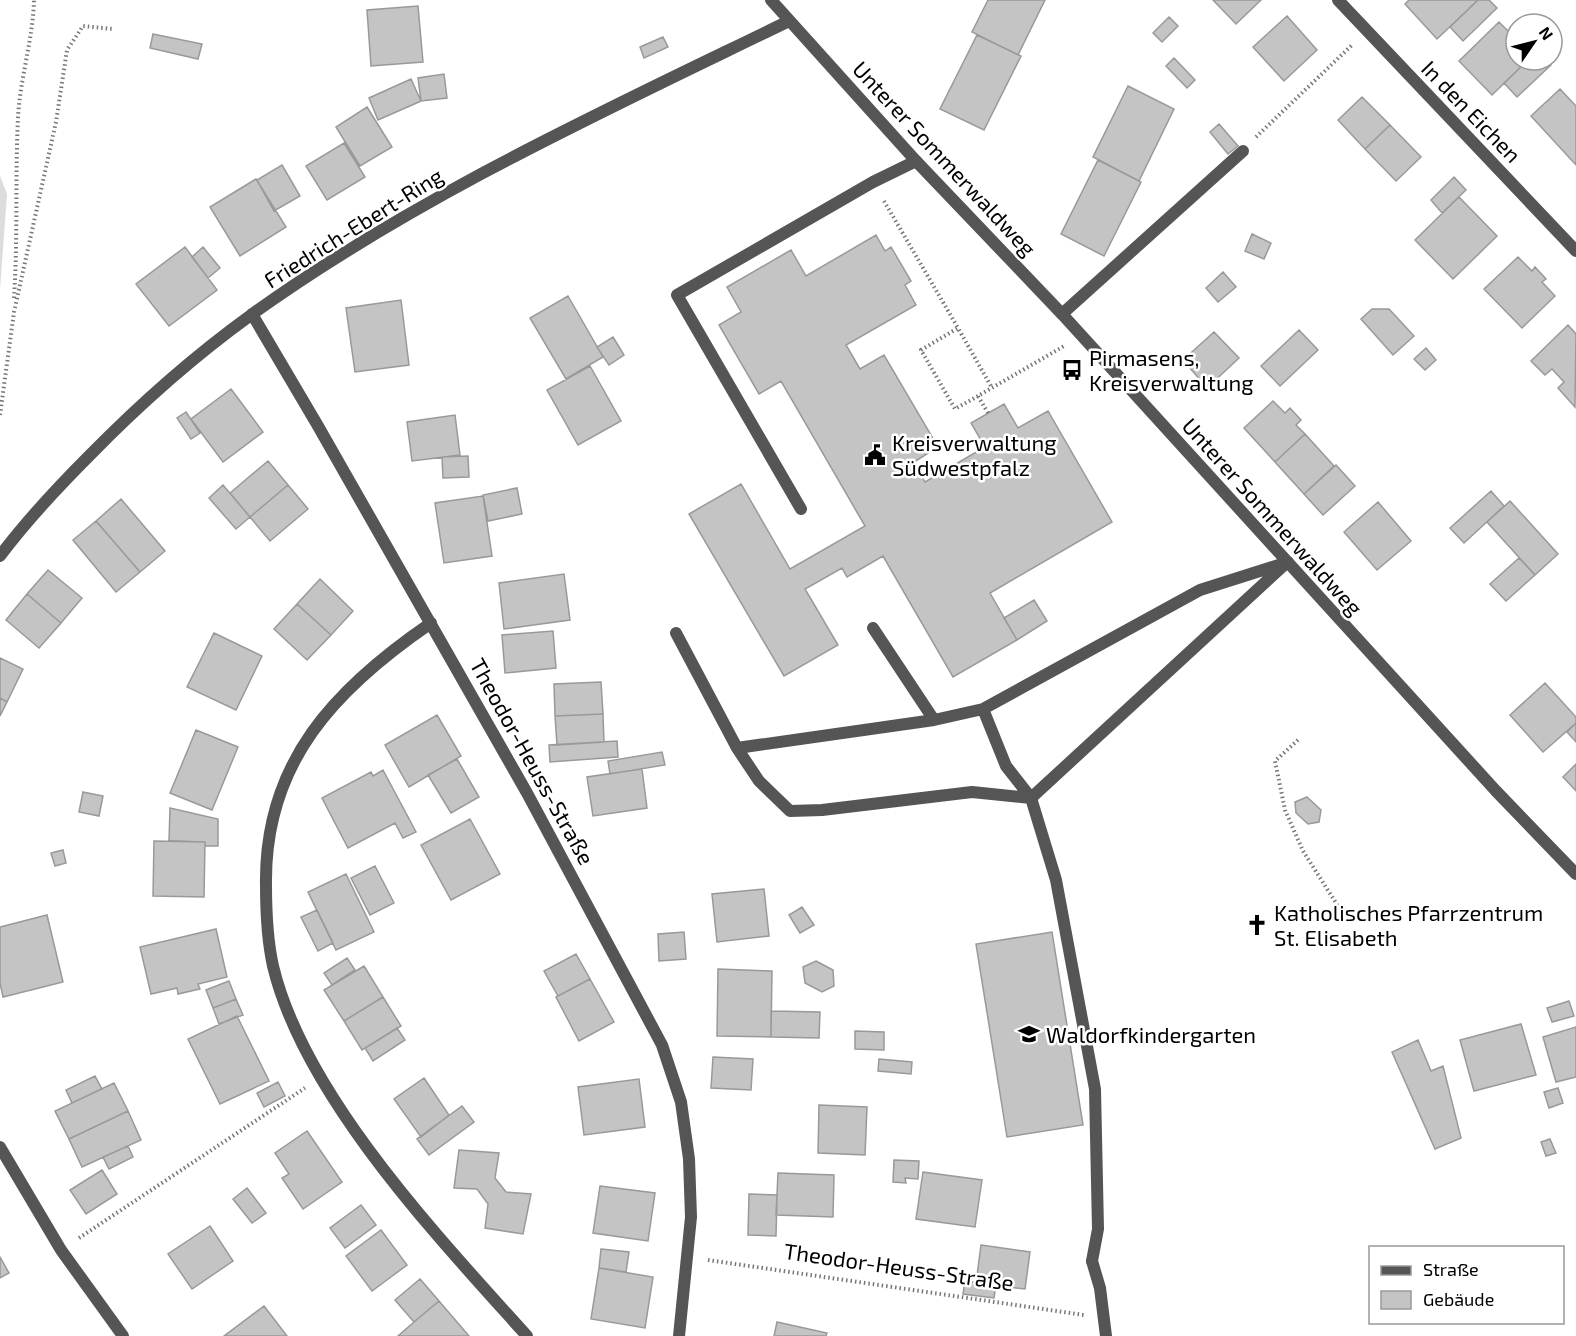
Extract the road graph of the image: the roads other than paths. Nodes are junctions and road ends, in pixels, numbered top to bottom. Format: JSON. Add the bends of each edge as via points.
{"nodes":[{"id":1,"x":771,"y":0,"type":"edge"},
{"id":2,"x":1338,"y":0,"type":"edge"},
{"id":3,"x":789,"y":21,"type":"junction"},
{"id":4,"x":1243,"y":151,"type":"road end"},
{"id":5,"x":916,"y":160,"type":"junction"},
{"id":6,"x":1576,"y":251,"type":"edge"},
{"id":7,"x":252,"y":314,"type":"junction"},
{"id":8,"x":1062,"y":314,"type":"junction"},
{"id":9,"x":801,"y":509,"type":"dead end"},
{"id":10,"x":0,"y":556,"type":"edge"},
{"id":11,"x":1288,"y":562,"type":"junction"},
{"id":12,"x":431,"y":623,"type":"junction"},
{"id":13,"x":873,"y":628,"type":"dead end"},
{"id":14,"x":676,"y":633,"type":"dead end"},
{"id":15,"x":983,"y":709,"type":"junction"},
{"id":16,"x":934,"y":720,"type":"junction"},
{"id":17,"x":737,"y":748,"type":"junction"},
{"id":18,"x":1031,"y":798,"type":"junction"},
{"id":19,"x":1576,"y":874,"type":"edge"},
{"id":20,"x":0,"y":1147,"type":"edge"},
{"id":21,"x":123,"y":1336,"type":"edge"},
{"id":22,"x":527,"y":1336,"type":"edge"},
{"id":23,"x":679,"y":1336,"type":"edge"},
{"id":24,"x":1106,"y":1336,"type":"edge"}],
"edges":[{"from":1,"to":3,"type":"street","name":"Unterer Sommerwaldweg"},
{"from":2,"to":6,"type":"street","name":"In den Eichen"},
{"from":3,"to":5,"type":"street","name":"Unterer Sommerwaldweg"},
{"from":3,"to":7,"type":"street","name":"Friedrich-Ebert-Ring","via":[[445,194]]},
{"from":4,"to":8,"type":"street"},
{"from":5,"to":8,"type":"street","name":"Unterer Sommerwaldweg"},
{"from":5,"to":9,"type":"street","via":[[677,296]]},
{"from":7,"to":10,"type":"street","name":"Friedrich-Ebert-Ring","via":[[186,365],[127,418],[69,476]]},
{"from":7,"to":12,"type":"street","name":"Theodor-Heuss-Straße"},
{"from":8,"to":11,"type":"street","name":"Unterer Sommerwaldweg"},
{"from":11,"to":15,"type":"street","via":[[1200,590]]},
{"from":11,"to":18,"type":"street"},
{"from":11,"to":19,"type":"street","name":"Unterer Sommerwaldweg"},
{"from":12,"to":22,"type":"street","via":[[387,653],[351,685],[297,753],[280,792],[271,827],[266,923],[273,966],[286,1005],[321,1077],[426,1222]]},
{"from":12,"to":23,"type":"street","name":"Theodor-Heuss-Straße","via":[[662,1045],[681,1102],[689,1159],[691,1217]]},
{"from":13,"to":16,"type":"street"},
{"from":14,"to":17,"type":"street"},
{"from":15,"to":16,"type":"street"},
{"from":15,"to":18,"type":"street","via":[[1006,766]]},
{"from":16,"to":17,"type":"street"},
{"from":17,"to":18,"type":"street","via":[[759,781],[790,811],[972,792]]},
{"from":18,"to":24,"type":"street","via":[[1056,879],[1095,1089],[1098,1229],[1092,1261]]},
{"from":20,"to":21,"type":"street","via":[[61,1250]]}]}
